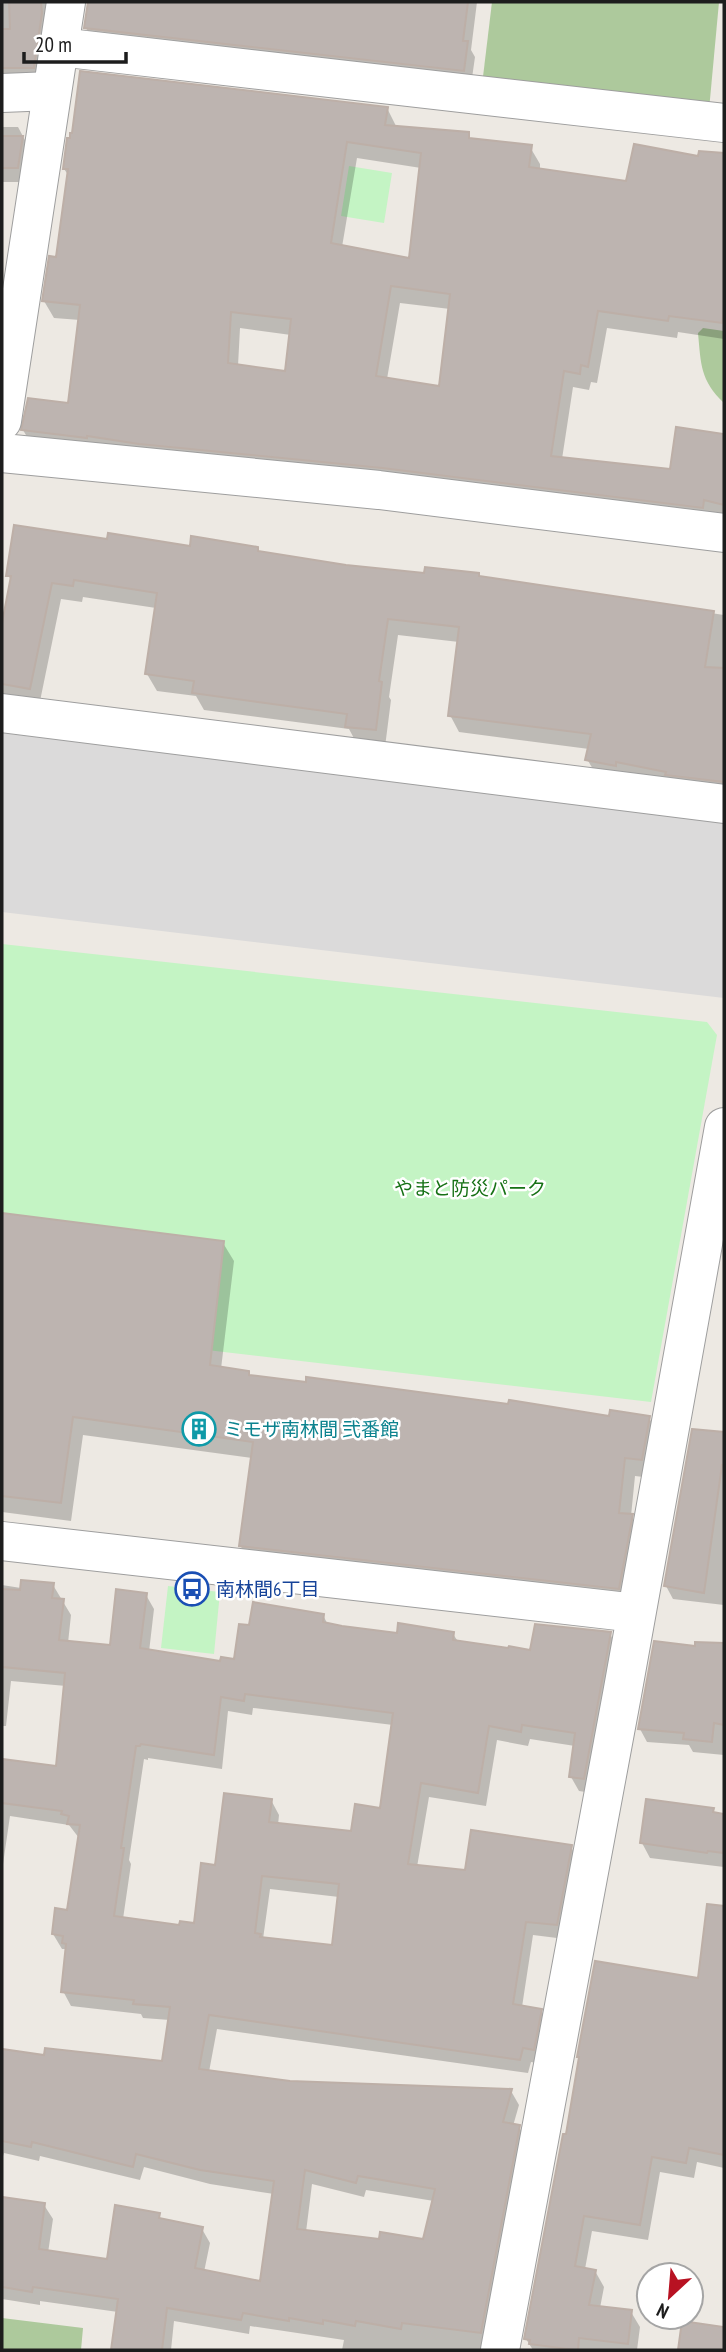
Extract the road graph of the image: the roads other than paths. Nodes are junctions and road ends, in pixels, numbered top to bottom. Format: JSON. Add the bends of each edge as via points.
{"nodes":[{"id":1,"x":66,"y":2,"type":"edge"},
{"id":2,"x":59,"y":47,"type":"junction"},
{"id":3,"x":52,"y":91,"type":"junction"},
{"id":4,"x":2,"y":93,"type":"edge"},
{"id":5,"x":724,"y":123,"type":"edge"},
{"id":6,"x":2,"y":421,"type":"edge"},
{"id":7,"x":2,"y":453,"type":"edge"},
{"id":8,"x":724,"y":533,"type":"edge"},
{"id":9,"x":2,"y":713,"type":"edge"},
{"id":10,"x":724,"y":804,"type":"edge"},
{"id":11,"x":724,"y":1127,"type":"edge"},
{"id":12,"x":2,"y":1541,"type":"edge"},
{"id":13,"x":636,"y":1613,"type":"junction"},
{"id":14,"x":500,"y":2350,"type":"edge"}],
"edges":[{"from":1,"to":2,"type":"street"},
{"from":2,"to":3,"type":"street"},
{"from":2,"to":5,"type":"street"},
{"from":3,"to":4,"type":"street"},
{"from":3,"to":6,"type":"street"},
{"from":7,"to":8,"type":"street","via":[[379,490]]},
{"from":9,"to":10,"type":"street"},
{"from":11,"to":13,"type":"street"},
{"from":12,"to":13,"type":"street"},
{"from":13,"to":14,"type":"street"}]}
